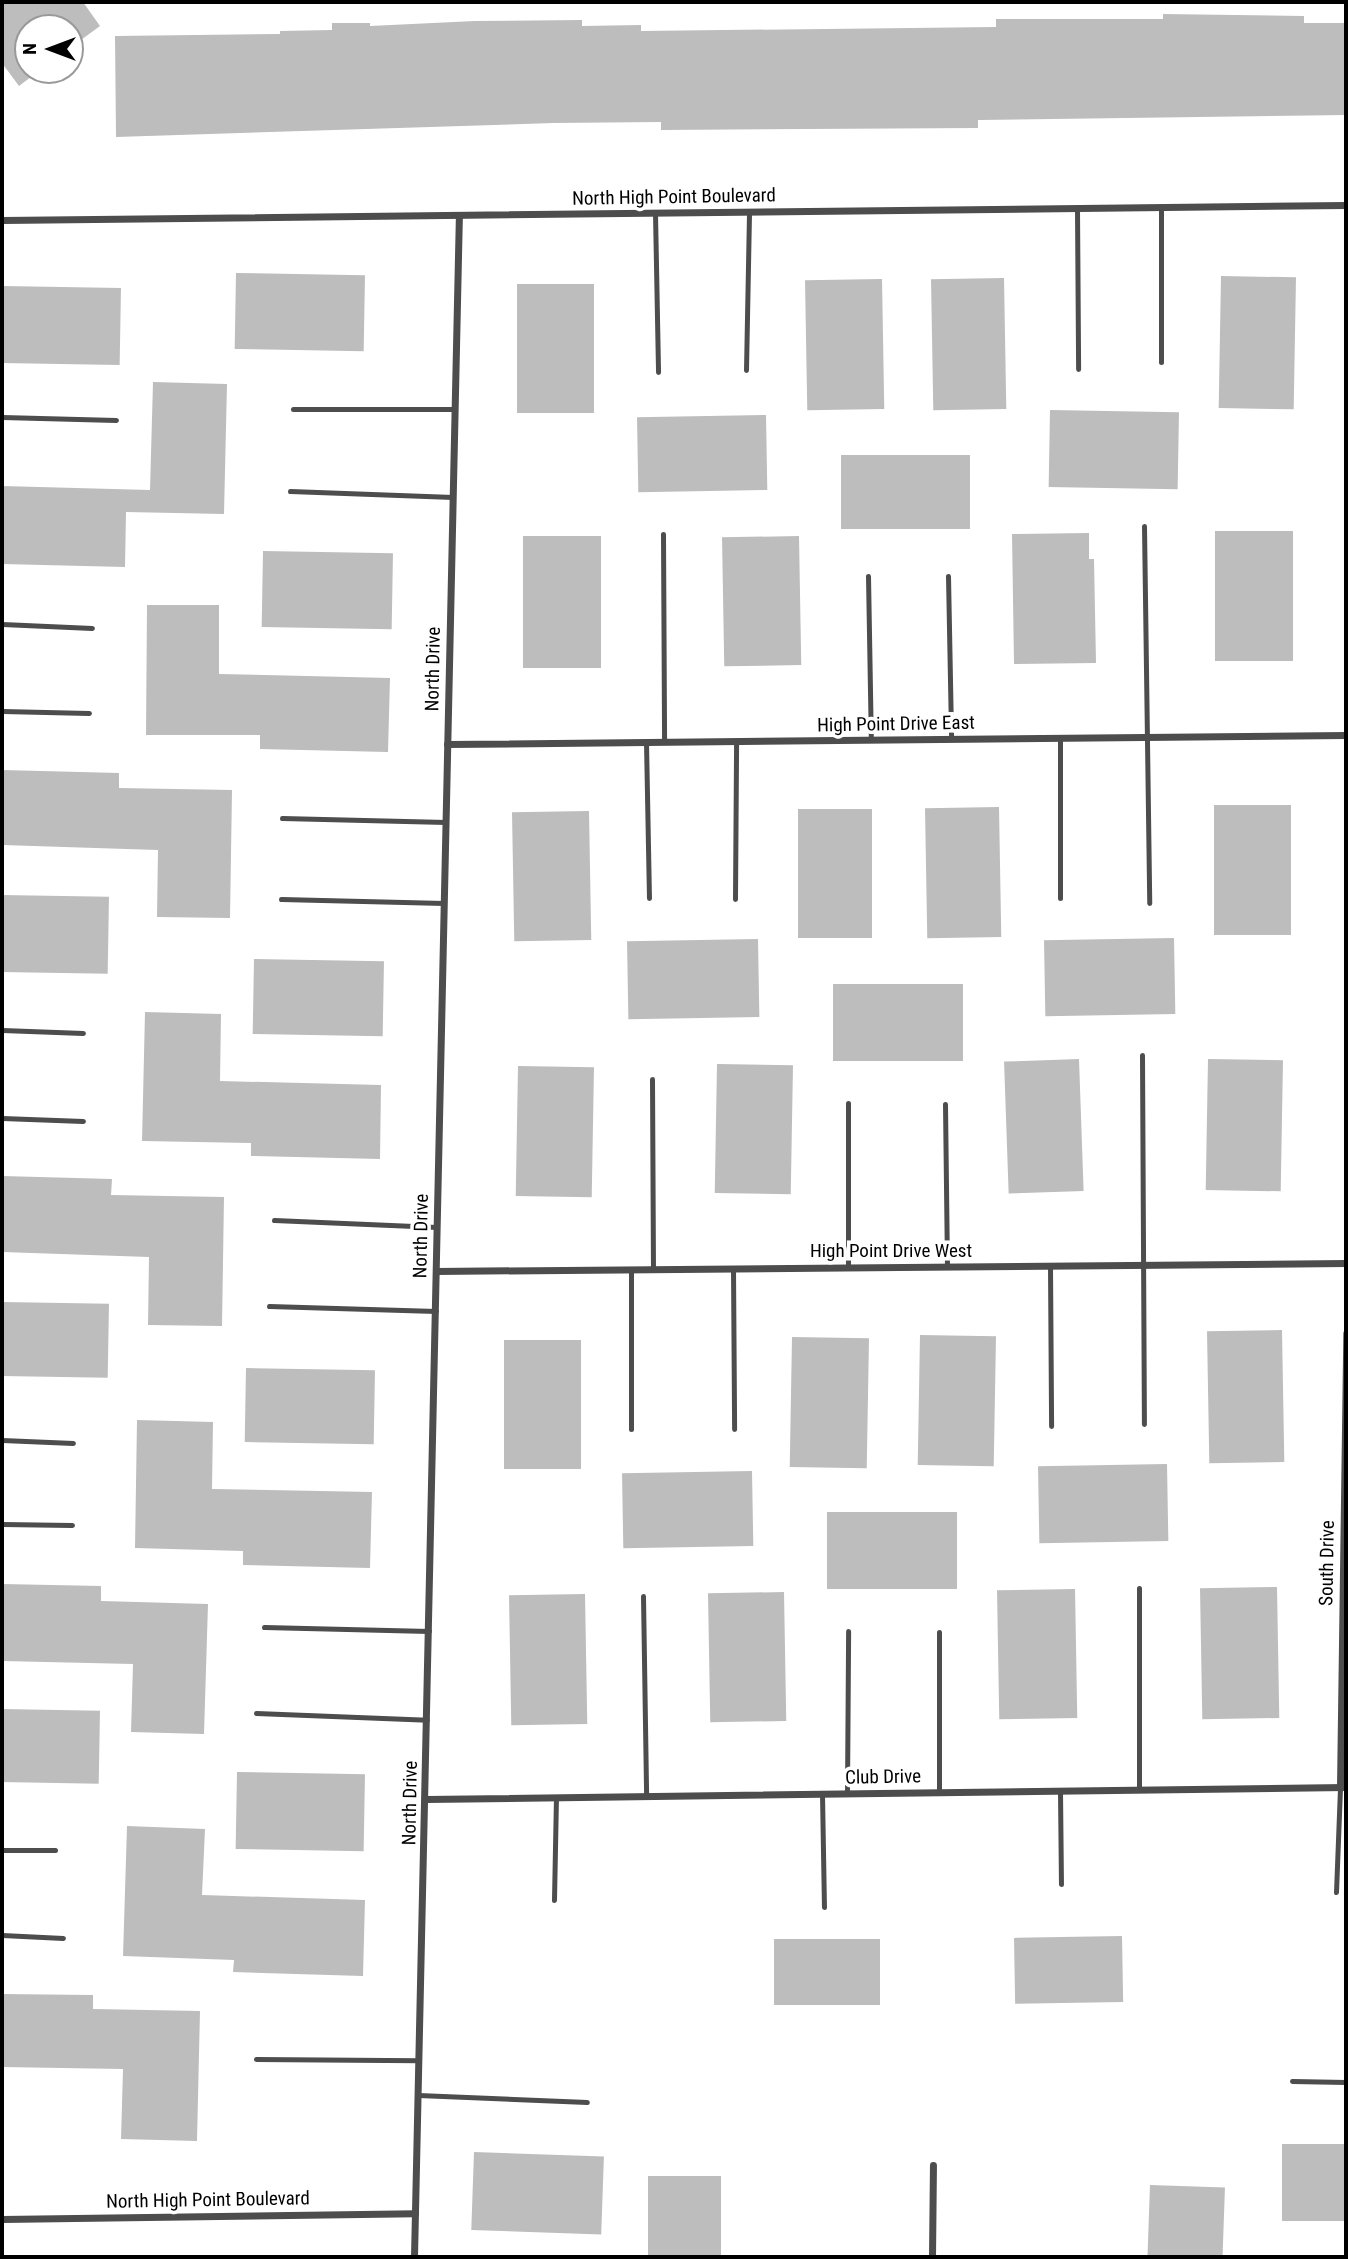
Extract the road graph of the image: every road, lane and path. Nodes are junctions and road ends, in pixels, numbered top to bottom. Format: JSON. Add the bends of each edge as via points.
{"nodes":[{"id":1,"x":1346,"y":205,"type":"edge"},
{"id":2,"x":1161,"y":207,"type":"junction"},
{"id":3,"x":1077,"y":208,"type":"junction"},
{"id":4,"x":749,"y":212,"type":"junction"},
{"id":5,"x":655,"y":213,"type":"junction"},
{"id":6,"x":459,"y":215,"type":"junction"},
{"id":7,"x":2,"y":220,"type":"edge"},
{"id":8,"x":1161,"y":362,"type":"dead end"},
{"id":9,"x":1078,"y":369,"type":"dead end"},
{"id":10,"x":746,"y":370,"type":"dead end"},
{"id":11,"x":658,"y":372,"type":"dead end"},
{"id":12,"x":293,"y":408,"type":"dead end"},
{"id":13,"x":455,"y":410,"type":"junction"},
{"id":14,"x":2,"y":417,"type":"edge"},
{"id":15,"x":116,"y":420,"type":"dead end"},
{"id":16,"x":290,"y":491,"type":"dead end"},
{"id":17,"x":453,"y":497,"type":"junction"},
{"id":18,"x":1144,"y":526,"type":"dead end"},
{"id":19,"x":663,"y":534,"type":"dead end"},
{"id":20,"x":868,"y":576,"type":"dead end"},
{"id":21,"x":948,"y":576,"type":"dead end"},
{"id":22,"x":2,"y":624,"type":"edge"},
{"id":23,"x":92,"y":628,"type":"dead end"},
{"id":24,"x":2,"y":711,"type":"edge"},
{"id":25,"x":89,"y":713,"type":"dead end"},
{"id":26,"x":1346,"y":735,"type":"edge"},
{"id":27,"x":1060,"y":737,"type":"junction"},
{"id":28,"x":1147,"y":737,"type":"junction"},
{"id":29,"x":951,"y":739,"type":"junction"},
{"id":30,"x":870,"y":740,"type":"junction"},
{"id":31,"x":664,"y":741,"type":"junction"},
{"id":32,"x":736,"y":741,"type":"junction"},
{"id":33,"x":646,"y":742,"type":"junction"},
{"id":34,"x":447,"y":744,"type":"junction"},
{"id":35,"x":282,"y":818,"type":"dead end"},
{"id":36,"x":446,"y":822,"type":"junction"},
{"id":37,"x":649,"y":898,"type":"dead end"},
{"id":38,"x":1060,"y":898,"type":"dead end"},
{"id":39,"x":281,"y":899,"type":"dead end"},
{"id":40,"x":735,"y":899,"type":"dead end"},
{"id":41,"x":444,"y":903,"type":"junction"},
{"id":42,"x":1149,"y":903,"type":"dead end"},
{"id":43,"x":2,"y":1030,"type":"edge"},
{"id":44,"x":83,"y":1033,"type":"dead end"},
{"id":45,"x":1142,"y":1055,"type":"dead end"},
{"id":46,"x":652,"y":1079,"type":"dead end"},
{"id":47,"x":848,"y":1103,"type":"dead end"},
{"id":48,"x":945,"y":1104,"type":"dead end"},
{"id":49,"x":2,"y":1118,"type":"edge"},
{"id":50,"x":83,"y":1121,"type":"dead end"},
{"id":51,"x":274,"y":1220,"type":"dead end"},
{"id":52,"x":437,"y":1227,"type":"junction"},
{"id":53,"x":1346,"y":1263,"type":"edge"},
{"id":54,"x":1143,"y":1265,"type":"junction"},
{"id":55,"x":1050,"y":1266,"type":"junction"},
{"id":56,"x":947,"y":1267,"type":"junction"},
{"id":57,"x":733,"y":1268,"type":"junction"},
{"id":58,"x":848,"y":1268,"type":"junction"},
{"id":59,"x":631,"y":1269,"type":"junction"},
{"id":60,"x":653,"y":1269,"type":"junction"},
{"id":61,"x":436,"y":1271,"type":"junction"},
{"id":62,"x":269,"y":1306,"type":"dead end"},
{"id":63,"x":436,"y":1311,"type":"junction"},
{"id":64,"x":1346,"y":1333,"type":"edge"},
{"id":65,"x":1144,"y":1424,"type":"dead end"},
{"id":66,"x":1051,"y":1426,"type":"dead end"},
{"id":67,"x":631,"y":1429,"type":"dead end"},
{"id":68,"x":734,"y":1429,"type":"dead end"},
{"id":69,"x":2,"y":1440,"type":"edge"},
{"id":70,"x":73,"y":1443,"type":"dead end"},
{"id":71,"x":2,"y":1524,"type":"edge"},
{"id":72,"x":72,"y":1525,"type":"dead end"},
{"id":73,"x":1139,"y":1588,"type":"dead end"},
{"id":74,"x":643,"y":1596,"type":"dead end"},
{"id":75,"x":264,"y":1627,"type":"dead end"},
{"id":76,"x":429,"y":1631,"type":"junction"},
{"id":77,"x":848,"y":1631,"type":"dead end"},
{"id":78,"x":939,"y":1632,"type":"dead end"},
{"id":79,"x":256,"y":1713,"type":"dead end"},
{"id":80,"x":427,"y":1720,"type":"junction"},
{"id":81,"x":1343,"y":1787,"type":"edge"},
{"id":82,"x":1139,"y":1790,"type":"junction"},
{"id":83,"x":1060,"y":1791,"type":"junction"},
{"id":84,"x":939,"y":1792,"type":"junction"},
{"id":85,"x":847,"y":1793,"type":"junction"},
{"id":86,"x":822,"y":1794,"type":"junction"},
{"id":87,"x":646,"y":1796,"type":"junction"},
{"id":88,"x":556,"y":1797,"type":"junction"},
{"id":89,"x":426,"y":1799,"type":"junction"},
{"id":90,"x":2,"y":1850,"type":"edge"},
{"id":91,"x":55,"y":1850,"type":"dead end"},
{"id":92,"x":1061,"y":1884,"type":"dead end"},
{"id":93,"x":1336,"y":1892,"type":"dead end"},
{"id":94,"x":554,"y":1900,"type":"dead end"},
{"id":95,"x":824,"y":1907,"type":"dead end"},
{"id":96,"x":2,"y":1935,"type":"edge"},
{"id":97,"x":63,"y":1938,"type":"dead end"},
{"id":98,"x":256,"y":2059,"type":"dead end"},
{"id":99,"x":419,"y":2060,"type":"junction"},
{"id":100,"x":1292,"y":2081,"type":"dead end"},
{"id":101,"x":1346,"y":2082,"type":"edge"},
{"id":102,"x":418,"y":2095,"type":"junction"},
{"id":103,"x":587,"y":2102,"type":"dead end"},
{"id":104,"x":933,"y":2165,"type":"dead end"},
{"id":105,"x":415,"y":2213,"type":"junction"},
{"id":106,"x":2,"y":2219,"type":"edge"},
{"id":107,"x":414,"y":2257,"type":"edge"},
{"id":108,"x":932,"y":2257,"type":"edge"}],
"edges":[{"from":1,"to":2,"type":"street","name":"North High Point Boulevard"},
{"from":2,"to":3,"type":"street","name":"North High Point Boulevard"},
{"from":2,"to":8,"type":"lane"},
{"from":3,"to":4,"type":"street","name":"North High Point Boulevard"},
{"from":3,"to":9,"type":"lane"},
{"from":4,"to":5,"type":"street","name":"North High Point Boulevard"},
{"from":4,"to":10,"type":"lane"},
{"from":5,"to":6,"type":"street","name":"North High Point Boulevard"},
{"from":5,"to":11,"type":"lane"},
{"from":6,"to":7,"type":"street","name":"North High Point Boulevard"},
{"from":6,"to":13,"type":"street","name":"North Drive"},
{"from":12,"to":13,"type":"lane"},
{"from":13,"to":17,"type":"street","name":"North Drive"},
{"from":14,"to":15,"type":"lane"},
{"from":16,"to":17,"type":"lane"},
{"from":17,"to":34,"type":"street","name":"North Drive"},
{"from":18,"to":28,"type":"lane"},
{"from":19,"to":31,"type":"lane"},
{"from":20,"to":30,"type":"lane"},
{"from":21,"to":29,"type":"lane"},
{"from":22,"to":23,"type":"lane"},
{"from":24,"to":25,"type":"lane"},
{"from":26,"to":28,"type":"street","name":"High Point Drive East"},
{"from":27,"to":28,"type":"street","name":"High Point Drive East"},
{"from":27,"to":29,"type":"street","name":"High Point Drive East"},
{"from":27,"to":38,"type":"lane"},
{"from":28,"to":42,"type":"lane"},
{"from":29,"to":30,"type":"street","name":"High Point Drive East"},
{"from":30,"to":32,"type":"street","name":"High Point Drive East"},
{"from":31,"to":32,"type":"street","name":"High Point Drive East"},
{"from":31,"to":33,"type":"street","name":"High Point Drive East"},
{"from":32,"to":40,"type":"lane"},
{"from":33,"to":34,"type":"street","name":"High Point Drive East"},
{"from":33,"to":37,"type":"lane"},
{"from":34,"to":36,"type":"street","name":"North Drive"},
{"from":35,"to":36,"type":"lane"},
{"from":36,"to":41,"type":"street","name":"North Drive"},
{"from":39,"to":41,"type":"lane"},
{"from":41,"to":52,"type":"street","name":"North Drive"},
{"from":43,"to":44,"type":"lane"},
{"from":45,"to":54,"type":"lane"},
{"from":46,"to":60,"type":"lane"},
{"from":47,"to":58,"type":"lane"},
{"from":48,"to":56,"type":"lane"},
{"from":49,"to":50,"type":"lane"},
{"from":51,"to":52,"type":"lane"},
{"from":52,"to":61,"type":"street","name":"North Drive"},
{"from":53,"to":54,"type":"street","name":"High Point Drive West"},
{"from":54,"to":55,"type":"street","name":"High Point Drive West"},
{"from":54,"to":65,"type":"lane"},
{"from":55,"to":56,"type":"street","name":"High Point Drive West"},
{"from":55,"to":66,"type":"lane"},
{"from":56,"to":58,"type":"street","name":"High Point Drive West"},
{"from":57,"to":58,"type":"street","name":"High Point Drive West"},
{"from":57,"to":60,"type":"street","name":"High Point Drive West"},
{"from":57,"to":68,"type":"lane"},
{"from":59,"to":60,"type":"street","name":"High Point Drive West"},
{"from":59,"to":61,"type":"street","name":"High Point Drive West"},
{"from":59,"to":67,"type":"lane"},
{"from":61,"to":63,"type":"street","name":"North Drive"},
{"from":62,"to":63,"type":"lane"},
{"from":63,"to":76,"type":"street","name":"North Drive"},
{"from":64,"to":81,"type":"street","name":"South Drive"},
{"from":69,"to":70,"type":"lane"},
{"from":71,"to":72,"type":"lane"},
{"from":73,"to":82,"type":"lane"},
{"from":74,"to":87,"type":"lane"},
{"from":75,"to":76,"type":"lane"},
{"from":76,"to":80,"type":"street","name":"North Drive"},
{"from":77,"to":85,"type":"lane"},
{"from":78,"to":84,"type":"lane"},
{"from":79,"to":80,"type":"lane"},
{"from":80,"to":89,"type":"street","name":"North Drive"},
{"from":81,"to":82,"type":"street","name":"Club Drive"},
{"from":81,"to":93,"type":"lane"},
{"from":82,"to":83,"type":"street","name":"Club Drive"},
{"from":83,"to":84,"type":"street","name":"Club Drive"},
{"from":83,"to":92,"type":"lane"},
{"from":84,"to":85,"type":"street","name":"Club Drive"},
{"from":85,"to":86,"type":"street","name":"Club Drive"},
{"from":86,"to":87,"type":"street","name":"Club Drive"},
{"from":86,"to":95,"type":"lane"},
{"from":87,"to":88,"type":"street","name":"Club Drive"},
{"from":88,"to":89,"type":"street","name":"Club Drive"},
{"from":88,"to":94,"type":"lane"},
{"from":89,"to":99,"type":"street","name":"North Drive"},
{"from":90,"to":91,"type":"lane"},
{"from":96,"to":97,"type":"lane"},
{"from":98,"to":99,"type":"lane"},
{"from":99,"to":102,"type":"street","name":"North Drive"},
{"from":100,"to":101,"type":"lane"},
{"from":102,"to":103,"type":"lane"},
{"from":102,"to":105,"type":"street","name":"North Drive"},
{"from":104,"to":108,"type":"street"},
{"from":105,"to":106,"type":"street","name":"North High Point Boulevard"},
{"from":105,"to":107,"type":"street","name":"North Drive"}]}
